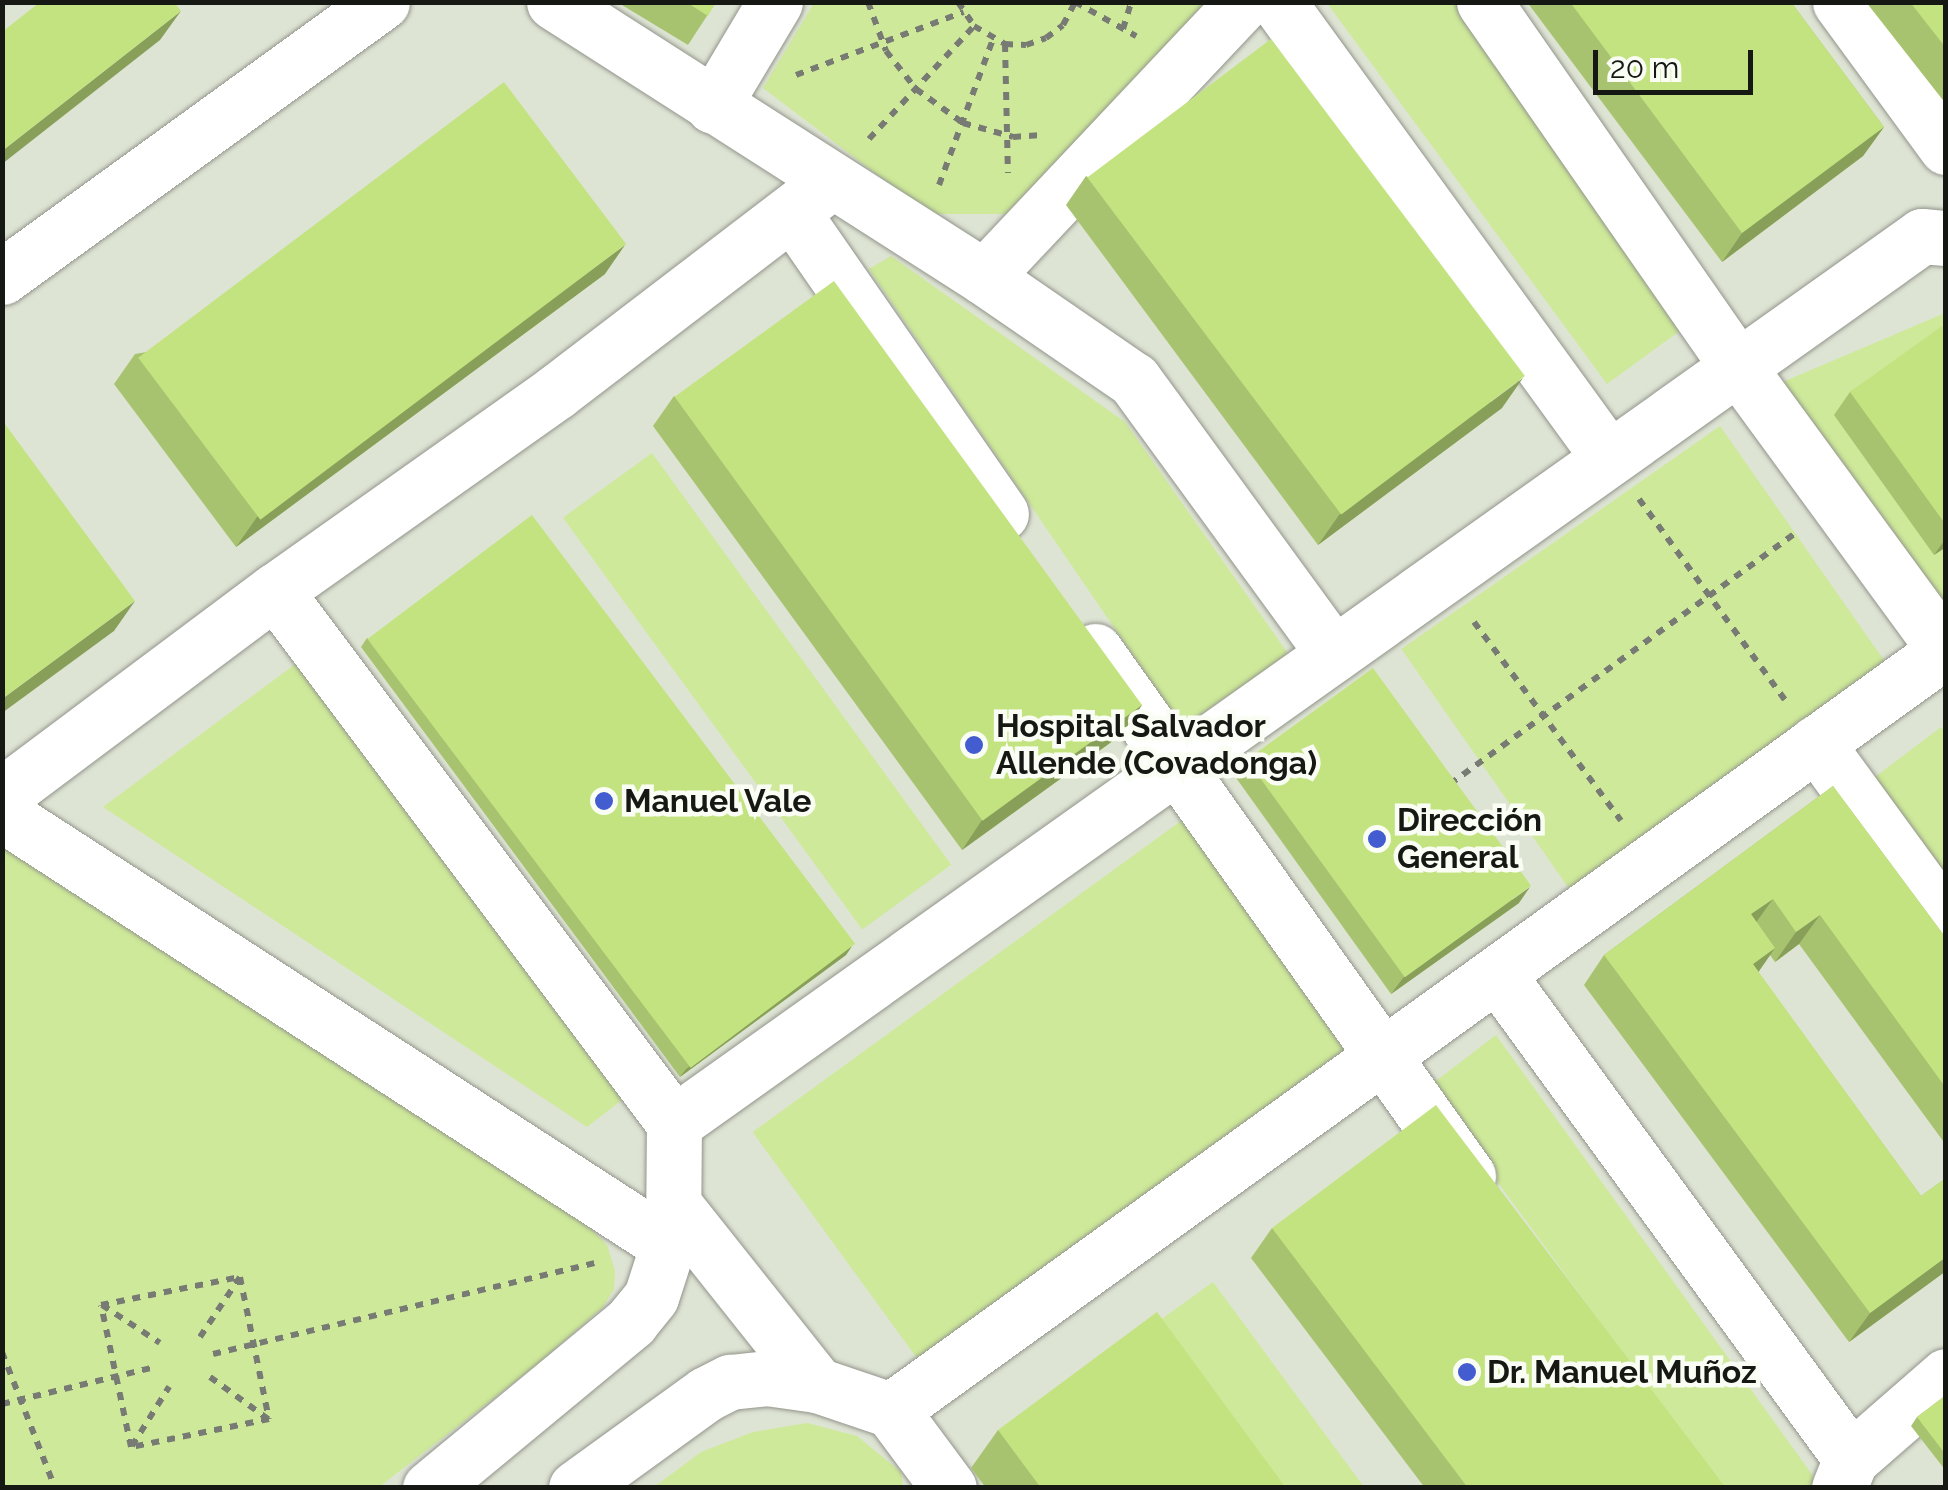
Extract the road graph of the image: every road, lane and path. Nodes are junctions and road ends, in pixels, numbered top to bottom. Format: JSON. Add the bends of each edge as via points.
{"nodes":[{"id":1,"x":382,"y":2,"type":"edge"},
{"id":2,"x":554,"y":2,"type":"edge"},
{"id":3,"x":775,"y":2,"type":"edge"},
{"id":4,"x":868,"y":2,"type":"edge"},
{"id":5,"x":958,"y":2,"type":"edge"},
{"id":6,"x":1131,"y":2,"type":"edge"},
{"id":7,"x":1243,"y":2,"type":"edge"},
{"id":8,"x":1278,"y":2,"type":"edge"},
{"id":9,"x":1484,"y":2,"type":"edge"},
{"id":10,"x":1840,"y":2,"type":"edge"},
{"id":11,"x":964,"y":12,"type":"junction"},
{"id":12,"x":974,"y":26,"type":"junction"},
{"id":13,"x":1124,"y":29,"type":"junction"},
{"id":14,"x":994,"y":39,"type":"junction"},
{"id":15,"x":883,"y":43,"type":"junction"},
{"id":16,"x":1005,"y":44,"type":"junction"},
{"id":17,"x":1186,"y":64,"type":"junction"},
{"id":18,"x":916,"y":89,"type":"junction"},
{"id":19,"x":713,"y":106,"type":"junction"},
{"id":20,"x":963,"y":123,"type":"junction"},
{"id":21,"x":1007,"y":135,"type":"junction"},
{"id":22,"x":1049,"y":135,"type":"dead end"},
{"id":23,"x":1946,"y":147,"type":"edge"},
{"id":24,"x":1008,"y":174,"type":"dead end"},
{"id":25,"x":935,"y":196,"type":"dead end"},
{"id":26,"x":811,"y":197,"type":"junction"},
{"id":27,"x":1938,"y":232,"type":"edge"},
{"id":28,"x":2,"y":277,"type":"edge"},
{"id":29,"x":984,"y":278,"type":"junction"},
{"id":30,"x":1738,"y":367,"type":"junction"},
{"id":31,"x":1609,"y":458,"type":"junction"},
{"id":32,"x":1836,"y":504,"type":"junction"},
{"id":33,"x":1028,"y":554,"type":"edge"},
{"id":34,"x":1442,"y":578,"type":"junction"},
{"id":35,"x":274,"y":590,"type":"junction"},
{"id":36,"x":1709,"y":596,"type":"junction"},
{"id":37,"x":1062,"y":603,"type":"edge"},
{"id":38,"x":1341,"y":648,"type":"junction"},
{"id":39,"x":1945,"y":651,"type":"edge"},
{"id":40,"x":1382,"y":690,"type":"edge"},
{"id":41,"x":1544,"y":717,"type":"junction"},
{"id":42,"x":1816,"y":743,"type":"junction"},
{"id":43,"x":1175,"y":766,"type":"junction"},
{"id":44,"x":1449,"y":785,"type":"edge"},
{"id":45,"x":2,"y":794,"type":"edge"},
{"id":46,"x":2,"y":814,"type":"edge"},
{"id":47,"x":1652,"y":862,"type":"junction"},
{"id":48,"x":1522,"y":888,"type":"edge"},
{"id":49,"x":1946,"y":921,"type":"edge"},
{"id":50,"x":1553,"y":933,"type":"junction"},
{"id":51,"x":1496,"y":974,"type":"junction"},
{"id":52,"x":1380,"y":1058,"type":"junction"},
{"id":53,"x":674,"y":1123,"type":"junction"},
{"id":54,"x":1498,"y":1217,"type":"edge"},
{"id":55,"x":671,"y":1225,"type":"junction"},
{"id":56,"x":240,"y":1277,"type":"junction"},
{"id":57,"x":101,"y":1304,"type":"junction"},
{"id":58,"x":200,"y":1337,"type":"dead end"},
{"id":59,"x":160,"y":1343,"type":"dead end"},
{"id":60,"x":253,"y":1344,"type":"junction"},
{"id":61,"x":2,"y":1352,"type":"edge"},
{"id":62,"x":213,"y":1354,"type":"dead end"},
{"id":63,"x":154,"y":1368,"type":"dead end"},
{"id":64,"x":1946,"y":1376,"type":"edge"},
{"id":65,"x":116,"y":1377,"type":"junction"},
{"id":66,"x":210,"y":1377,"type":"dead end"},
{"id":67,"x":817,"y":1385,"type":"junction"},
{"id":68,"x":168,"y":1387,"type":"dead end"},
{"id":69,"x":22,"y":1399,"type":"junction"},
{"id":70,"x":2,"y":1404,"type":"edge"},
{"id":71,"x":891,"y":1410,"type":"junction"},
{"id":72,"x":269,"y":1419,"type":"junction"},
{"id":73,"x":131,"y":1447,"type":"junction"},
{"id":74,"x":1846,"y":1473,"type":"edge"},
{"id":75,"x":55,"y":1488,"type":"edge"},
{"id":76,"x":430,"y":1488,"type":"edge"},
{"id":77,"x":576,"y":1488,"type":"edge"},
{"id":78,"x":949,"y":1488,"type":"edge"}],
"edges":[{"from":1,"to":28,"type":"street"},
{"from":2,"to":19,"type":"street"},
{"from":3,"to":19,"type":"street"},
{"from":4,"to":15,"type":"path"},
{"from":5,"to":11,"type":"path"},
{"from":6,"to":13,"type":"path"},
{"from":7,"to":17,"type":"street"},
{"from":8,"to":31,"type":"street"},
{"from":9,"to":30,"type":"street"},
{"from":10,"to":23,"type":"street"},
{"from":11,"to":12,"type":"path"},
{"from":11,"to":15,"type":"path"},
{"from":12,"to":14,"type":"path"},
{"from":12,"to":18,"type":"path"},
{"from":13,"to":16,"type":"path","via":[[1075,2],[1046,38]]},
{"from":13,"to":17,"type":"path"},
{"from":14,"to":16,"type":"path"},
{"from":14,"to":20,"type":"path"},
{"from":15,"to":18,"type":"path"},
{"from":15,"to":19,"type":"path"},
{"from":16,"to":21,"type":"path"},
{"from":17,"to":29,"type":"street"},
{"from":18,"to":20,"type":"path"},
{"from":18,"to":26,"type":"path"},
{"from":19,"to":26,"type":"street"},
{"from":20,"to":21,"type":"path"},
{"from":20,"to":25,"type":"path"},
{"from":21,"to":22,"type":"path"},
{"from":21,"to":24,"type":"path"},
{"from":26,"to":29,"type":"street"},
{"from":26,"to":33,"type":"street"},
{"from":26,"to":35,"type":"street","via":[[556,392]]},
{"from":27,"to":30,"type":"street"},
{"from":29,"to":38,"type":"street","via":[[1134,380]]},
{"from":30,"to":31,"type":"street"},
{"from":30,"to":32,"type":"street"},
{"from":31,"to":34,"type":"street"},
{"from":31,"to":36,"type":"path"},
{"from":32,"to":36,"type":"path"},
{"from":32,"to":39,"type":"street"},
{"from":34,"to":38,"type":"street"},
{"from":34,"to":41,"type":"path"},
{"from":35,"to":45,"type":"street"},
{"from":35,"to":53,"type":"street"},
{"from":36,"to":41,"type":"path"},
{"from":36,"to":42,"type":"path"},
{"from":37,"to":43,"type":"street"},
{"from":38,"to":40,"type":"street"},
{"from":38,"to":43,"type":"street"},
{"from":39,"to":42,"type":"street"},
{"from":41,"to":44,"type":"path"},
{"from":41,"to":47,"type":"path"},
{"from":42,"to":47,"type":"street"},
{"from":42,"to":49,"type":"street"},
{"from":43,"to":52,"type":"street"},
{"from":43,"to":53,"type":"street"},
{"from":46,"to":55,"type":"street"},
{"from":47,"to":50,"type":"street"},
{"from":48,"to":50,"type":"street"},
{"from":50,"to":51,"type":"street"},
{"from":51,"to":52,"type":"street"},
{"from":51,"to":74,"type":"street"},
{"from":52,"to":54,"type":"street"},
{"from":52,"to":71,"type":"street"},
{"from":53,"to":55,"type":"street"},
{"from":55,"to":60,"type":"path"},
{"from":55,"to":67,"type":"street"},
{"from":55,"to":76,"type":"street","via":[[652,1297],[631,1322]]},
{"from":56,"to":57,"type":"path"},
{"from":56,"to":58,"type":"path"},
{"from":56,"to":60,"type":"path"},
{"from":57,"to":59,"type":"path"},
{"from":57,"to":65,"type":"path"},
{"from":60,"to":62,"type":"path"},
{"from":60,"to":72,"type":"path"},
{"from":61,"to":69,"type":"path"},
{"from":63,"to":65,"type":"path"},
{"from":64,"to":74,"type":"street"},
{"from":65,"to":69,"type":"path"},
{"from":65,"to":73,"type":"path"},
{"from":66,"to":72,"type":"path"},
{"from":67,"to":71,"type":"street"},
{"from":67,"to":77,"type":"street","via":[[767,1378],[730,1382]]},
{"from":68,"to":73,"type":"path"},
{"from":69,"to":70,"type":"path"},
{"from":69,"to":75,"type":"path"},
{"from":71,"to":78,"type":"street"},
{"from":72,"to":73,"type":"path"}]}
